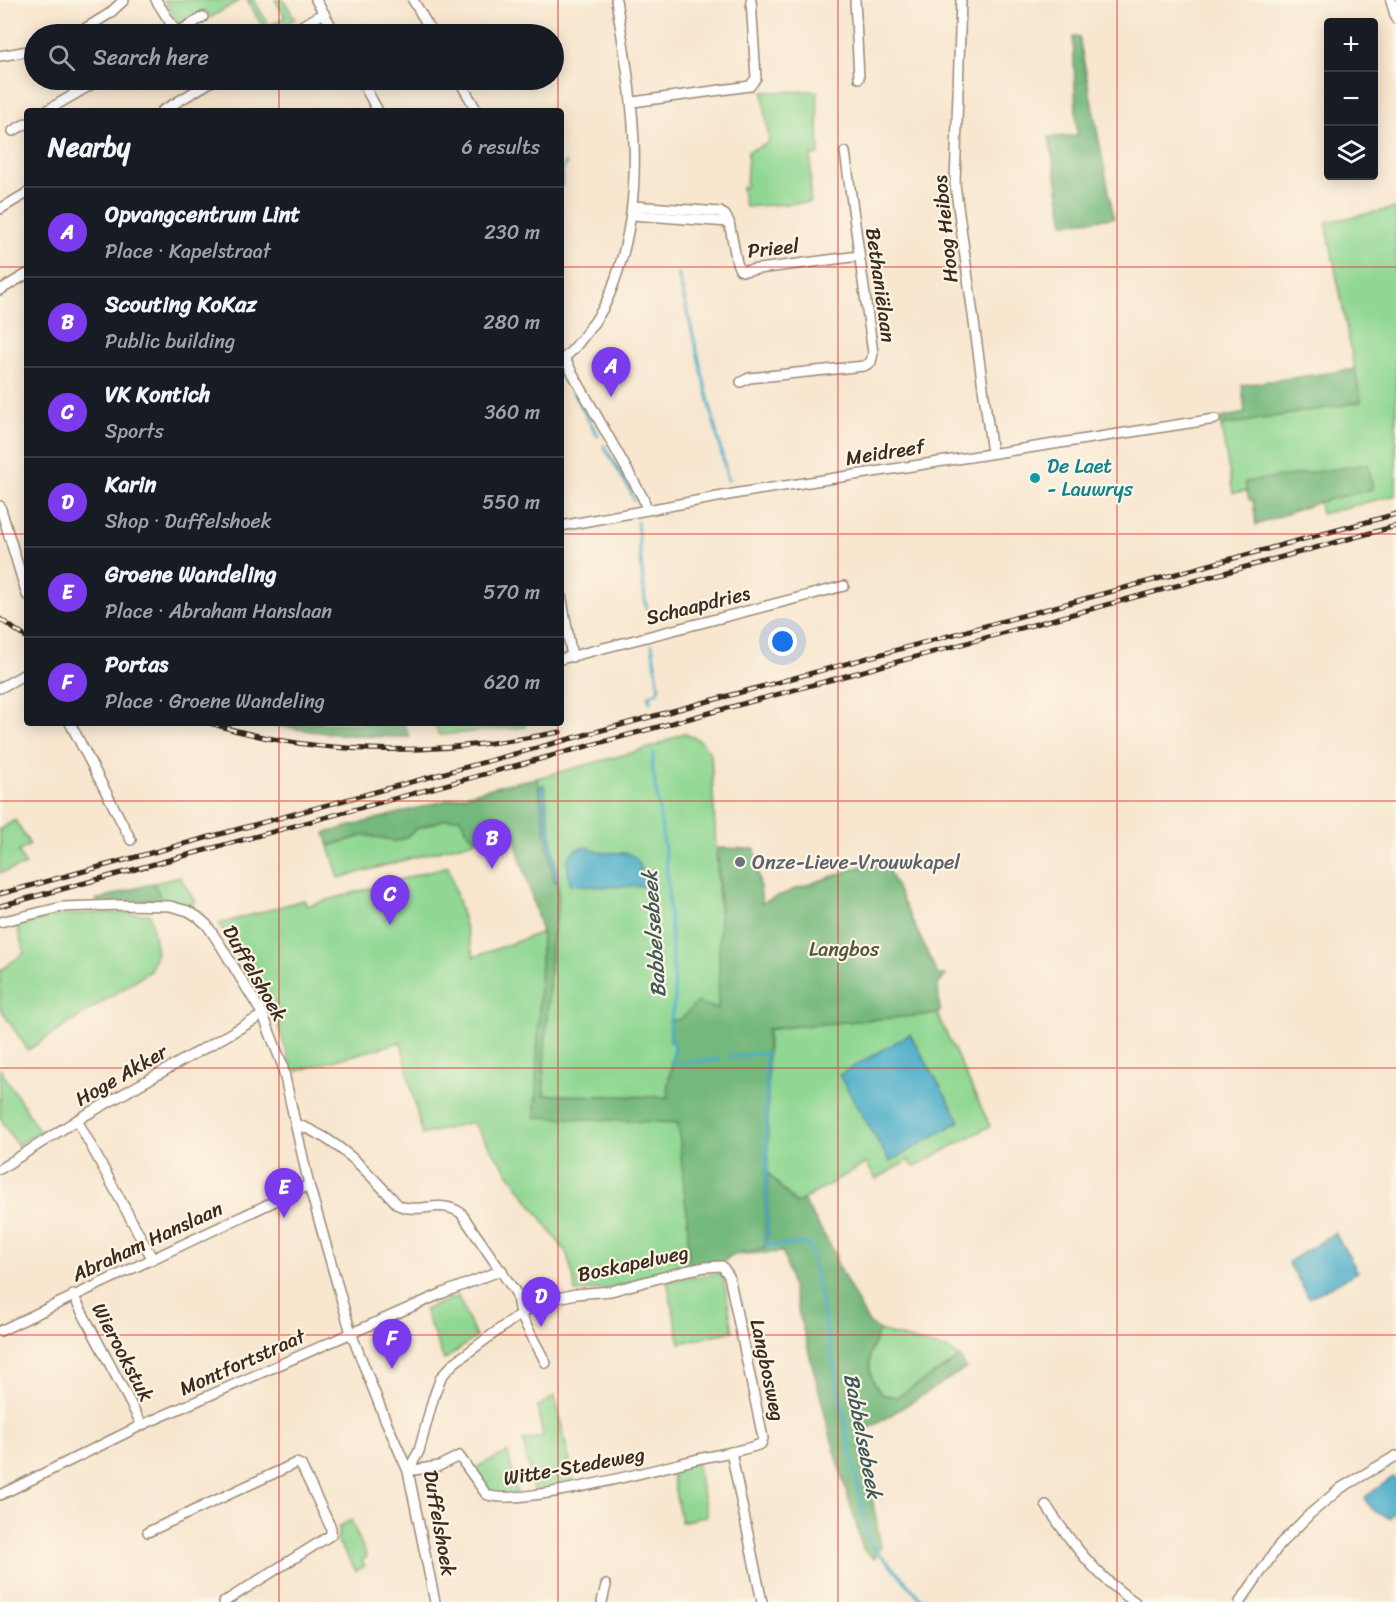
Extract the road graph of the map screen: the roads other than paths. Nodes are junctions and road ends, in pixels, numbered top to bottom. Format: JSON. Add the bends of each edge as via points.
{"nodes":[{"id":1,"x":124,"y":0,"type":"edge"},
{"id":2,"x":156,"y":0,"type":"edge"},
{"id":3,"x":316,"y":0,"type":"edge"},
{"id":4,"x":413,"y":0,"type":"edge"},
{"id":5,"x":616,"y":0,"type":"edge"},
{"id":6,"x":751,"y":0,"type":"edge"},
{"id":7,"x":855,"y":0,"type":"edge"},
{"id":8,"x":961,"y":0,"type":"edge"},
{"id":9,"x":1391,"y":0,"type":"edge"},
{"id":10,"x":324,"y":13,"type":"junction"},
{"id":11,"x":203,"y":17,"type":"dead end"},
{"id":12,"x":1396,"y":19,"type":"edge"},
{"id":13,"x":92,"y":24,"type":"edge"},
{"id":14,"x":170,"y":24,"type":"edge"},
{"id":15,"x":192,"y":24,"type":"edge"},
{"id":16,"x":305,"y":24,"type":"edge"},
{"id":17,"x":330,"y":24,"type":"edge"},
{"id":18,"x":427,"y":24,"type":"edge"},
{"id":19,"x":24,"y":52,"type":"edge"},
{"id":20,"x":0,"y":56,"type":"edge"},
{"id":21,"x":859,"y":78,"type":"dead end"},
{"id":22,"x":74,"y":90,"type":"edge"},
{"id":23,"x":82,"y":90,"type":"edge"},
{"id":24,"x":197,"y":90,"type":"edge"},
{"id":25,"x":366,"y":90,"type":"edge"},
{"id":26,"x":465,"y":90,"type":"edge"},
{"id":27,"x":75,"y":94,"type":"junction"},
{"id":28,"x":633,"y":102,"type":"junction"},
{"id":29,"x":51,"y":108,"type":"edge"},
{"id":30,"x":167,"y":108,"type":"edge"},
{"id":31,"x":376,"y":108,"type":"edge"},
{"id":32,"x":475,"y":108,"type":"edge"},
{"id":33,"x":24,"y":125,"type":"edge"},
{"id":34,"x":14,"y":131,"type":"dead end"},
{"id":35,"x":845,"y":152,"type":"dead end"},
{"id":36,"x":24,"y":195,"type":"edge"},
{"id":37,"x":0,"y":209,"type":"edge"},
{"id":38,"x":632,"y":210,"type":"junction"},
{"id":39,"x":859,"y":256,"type":"junction"},
{"id":40,"x":24,"y":276,"type":"edge"},
{"id":41,"x":0,"y":290,"type":"edge"},
{"id":42,"x":564,"y":358,"type":"edge"},
{"id":43,"x":564,"y":361,"type":"edge"},
{"id":44,"x":741,"y":382,"type":"dead end"},
{"id":45,"x":1215,"y":419,"type":"dead end"},
{"id":46,"x":992,"y":453,"type":"junction"},
{"id":47,"x":0,"y":506,"type":"edge"},
{"id":48,"x":647,"y":510,"type":"junction"},
{"id":49,"x":564,"y":525,"type":"edge"},
{"id":50,"x":24,"y":585,"type":"edge"},
{"id":51,"x":844,"y":586,"type":"dead end"},
{"id":52,"x":564,"y":611,"type":"edge"},
{"id":53,"x":572,"y":657,"type":"junction"},
{"id":54,"x":564,"y":658,"type":"edge"},
{"id":55,"x":24,"y":675,"type":"edge"},
{"id":56,"x":0,"y":688,"type":"edge"},
{"id":57,"x":72,"y":726,"type":"edge"},
{"id":58,"x":131,"y":840,"type":"dead end"},
{"id":59,"x":0,"y":922,"type":"edge"},
{"id":60,"x":263,"y":1015,"type":"junction"},
{"id":61,"x":77,"y":1120,"type":"junction"},
{"id":62,"x":296,"y":1124,"type":"junction"},
{"id":63,"x":0,"y":1169,"type":"edge"},
{"id":64,"x":309,"y":1185,"type":"junction"},
{"id":65,"x":152,"y":1258,"type":"junction"},
{"id":66,"x":722,"y":1266,"type":"joint"},
{"id":67,"x":502,"y":1270,"type":"junction"},
{"id":68,"x":73,"y":1295,"type":"junction"},
{"id":69,"x":520,"y":1314,"type":"junction"},
{"id":70,"x":0,"y":1331,"type":"edge"},
{"id":71,"x":351,"y":1333,"type":"junction"},
{"id":72,"x":546,"y":1363,"type":"dead end"},
{"id":73,"x":142,"y":1425,"type":"junction"},
{"id":74,"x":731,"y":1452,"type":"junction"},
{"id":75,"x":1396,"y":1456,"type":"edge"},
{"id":76,"x":408,"y":1471,"type":"junction"},
{"id":77,"x":0,"y":1495,"type":"edge"},
{"id":78,"x":1046,"y":1504,"type":"dead end"},
{"id":79,"x":148,"y":1532,"type":"dead end"},
{"id":80,"x":606,"y":1585,"type":"dead end"},
{"id":81,"x":224,"y":1602,"type":"edge"},
{"id":82,"x":435,"y":1602,"type":"edge"},
{"id":83,"x":602,"y":1602,"type":"edge"},
{"id":84,"x":762,"y":1602,"type":"edge"},
{"id":85,"x":1135,"y":1602,"type":"edge"},
{"id":86,"x":1240,"y":1602,"type":"edge"}],
"edges":[{"from":1,"to":13,"type":"street"},
{"from":2,"to":14,"type":"street"},
{"from":3,"to":10,"type":"street"},
{"from":4,"to":18,"type":"street"},
{"from":5,"to":28,"type":"street"},
{"from":6,"to":28,"type":"street","via":[[756,78],[750,86]]},
{"from":7,"to":21,"type":"street"},
{"from":8,"to":46,"type":"street","name":"Hoog Heibos","via":[[955,184]]},
{"from":9,"to":12,"type":"street"},
{"from":10,"to":16,"type":"street"},
{"from":10,"to":17,"type":"street"},
{"from":11,"to":15,"type":"street"},
{"from":19,"to":20,"type":"street"},
{"from":22,"to":27,"type":"street"},
{"from":23,"to":27,"type":"street"},
{"from":24,"to":30,"type":"street"},
{"from":25,"to":31,"type":"street"},
{"from":26,"to":32,"type":"street"},
{"from":27,"to":29,"type":"street"},
{"from":28,"to":38,"type":"street"},
{"from":33,"to":34,"type":"street"},
{"from":35,"to":39,"type":"street","name":"Bethaniëlaan"},
{"from":36,"to":37,"type":"street"},
{"from":38,"to":39,"type":"street","name":"Prieel","via":[[726,214],[737,263],[743,271]]},
{"from":38,"to":42,"type":"street","via":[[624,252],[603,312]]},
{"from":39,"to":44,"type":"street","name":"Bethaniëlaan","via":[[871,362]]},
{"from":40,"to":41,"type":"street"},
{"from":43,"to":48,"type":"street","via":[[644,498]]},
{"from":45,"to":46,"type":"street","name":"Meidreef"},
{"from":46,"to":48,"type":"street","name":"Meidreef"},
{"from":47,"to":50,"type":"street"},
{"from":48,"to":49,"type":"street","name":"Meidreef"},
{"from":51,"to":53,"type":"street","name":"Schaapdries"},
{"from":52,"to":53,"type":"street"},
{"from":53,"to":54,"type":"street","name":"Schaapdries"},
{"from":55,"to":56,"type":"street"},
{"from":57,"to":58,"type":"street"},
{"from":59,"to":60,"type":"street","name":"Duffelshoek","via":[[62,907],[167,906],[188,911],[207,925]]},
{"from":60,"to":61,"type":"street","name":"Hoge Akker"},
{"from":60,"to":62,"type":"street","name":"Duffelshoek","via":[[282,1064]]},
{"from":61,"to":63,"type":"street","name":"Hoge Akker"},
{"from":61,"to":65,"type":"street"},
{"from":62,"to":64,"type":"street","name":"Duffelshoek"},
{"from":62,"to":67,"type":"street","via":[[315,1131],[356,1159],[398,1205],[406,1209],[453,1207]]},
{"from":64,"to":65,"type":"street","name":"Abraham Hanslaan"},
{"from":64,"to":71,"type":"street","name":"Duffelshoek"},
{"from":65,"to":68,"type":"street","name":"Abraham Hanslaan"},
{"from":66,"to":69,"type":"street","name":"Boskapelweg","via":[[685,1270],[611,1291],[544,1301]]},
{"from":66,"to":74,"type":"street","name":"Langbosweg","via":[[729,1276],[763,1438],[759,1445]]},
{"from":67,"to":69,"type":"street","via":[[516,1293]]},
{"from":67,"to":71,"type":"street","name":"Montfortstraat"},
{"from":68,"to":70,"type":"street","name":"Abraham Hanslaan"},
{"from":68,"to":73,"type":"street","name":"Wierookstuk"},
{"from":69,"to":72,"type":"street"},
{"from":69,"to":76,"type":"street","name":"Duffelshoek","via":[[441,1377],[419,1451]]},
{"from":71,"to":73,"type":"street","name":"Montfortstraat"},
{"from":71,"to":76,"type":"street","name":"Duffelshoek"},
{"from":73,"to":77,"type":"street","name":"Montfortstraat"},
{"from":74,"to":76,"type":"street","name":"Witte-Stedeweg","via":[[609,1482],[507,1497],[486,1494],[459,1456],[439,1466]]},
{"from":74,"to":84,"type":"street"},
{"from":75,"to":86,"type":"street","via":[[1341,1488],[1310,1514],[1280,1544]]},
{"from":76,"to":82,"type":"street","name":"Duffelshoek"},
{"from":78,"to":85,"type":"street","via":[[1073,1544]]},
{"from":79,"to":81,"type":"street","via":[[296,1463],[301,1465],[331,1535]]},
{"from":80,"to":83,"type":"street"}]}
